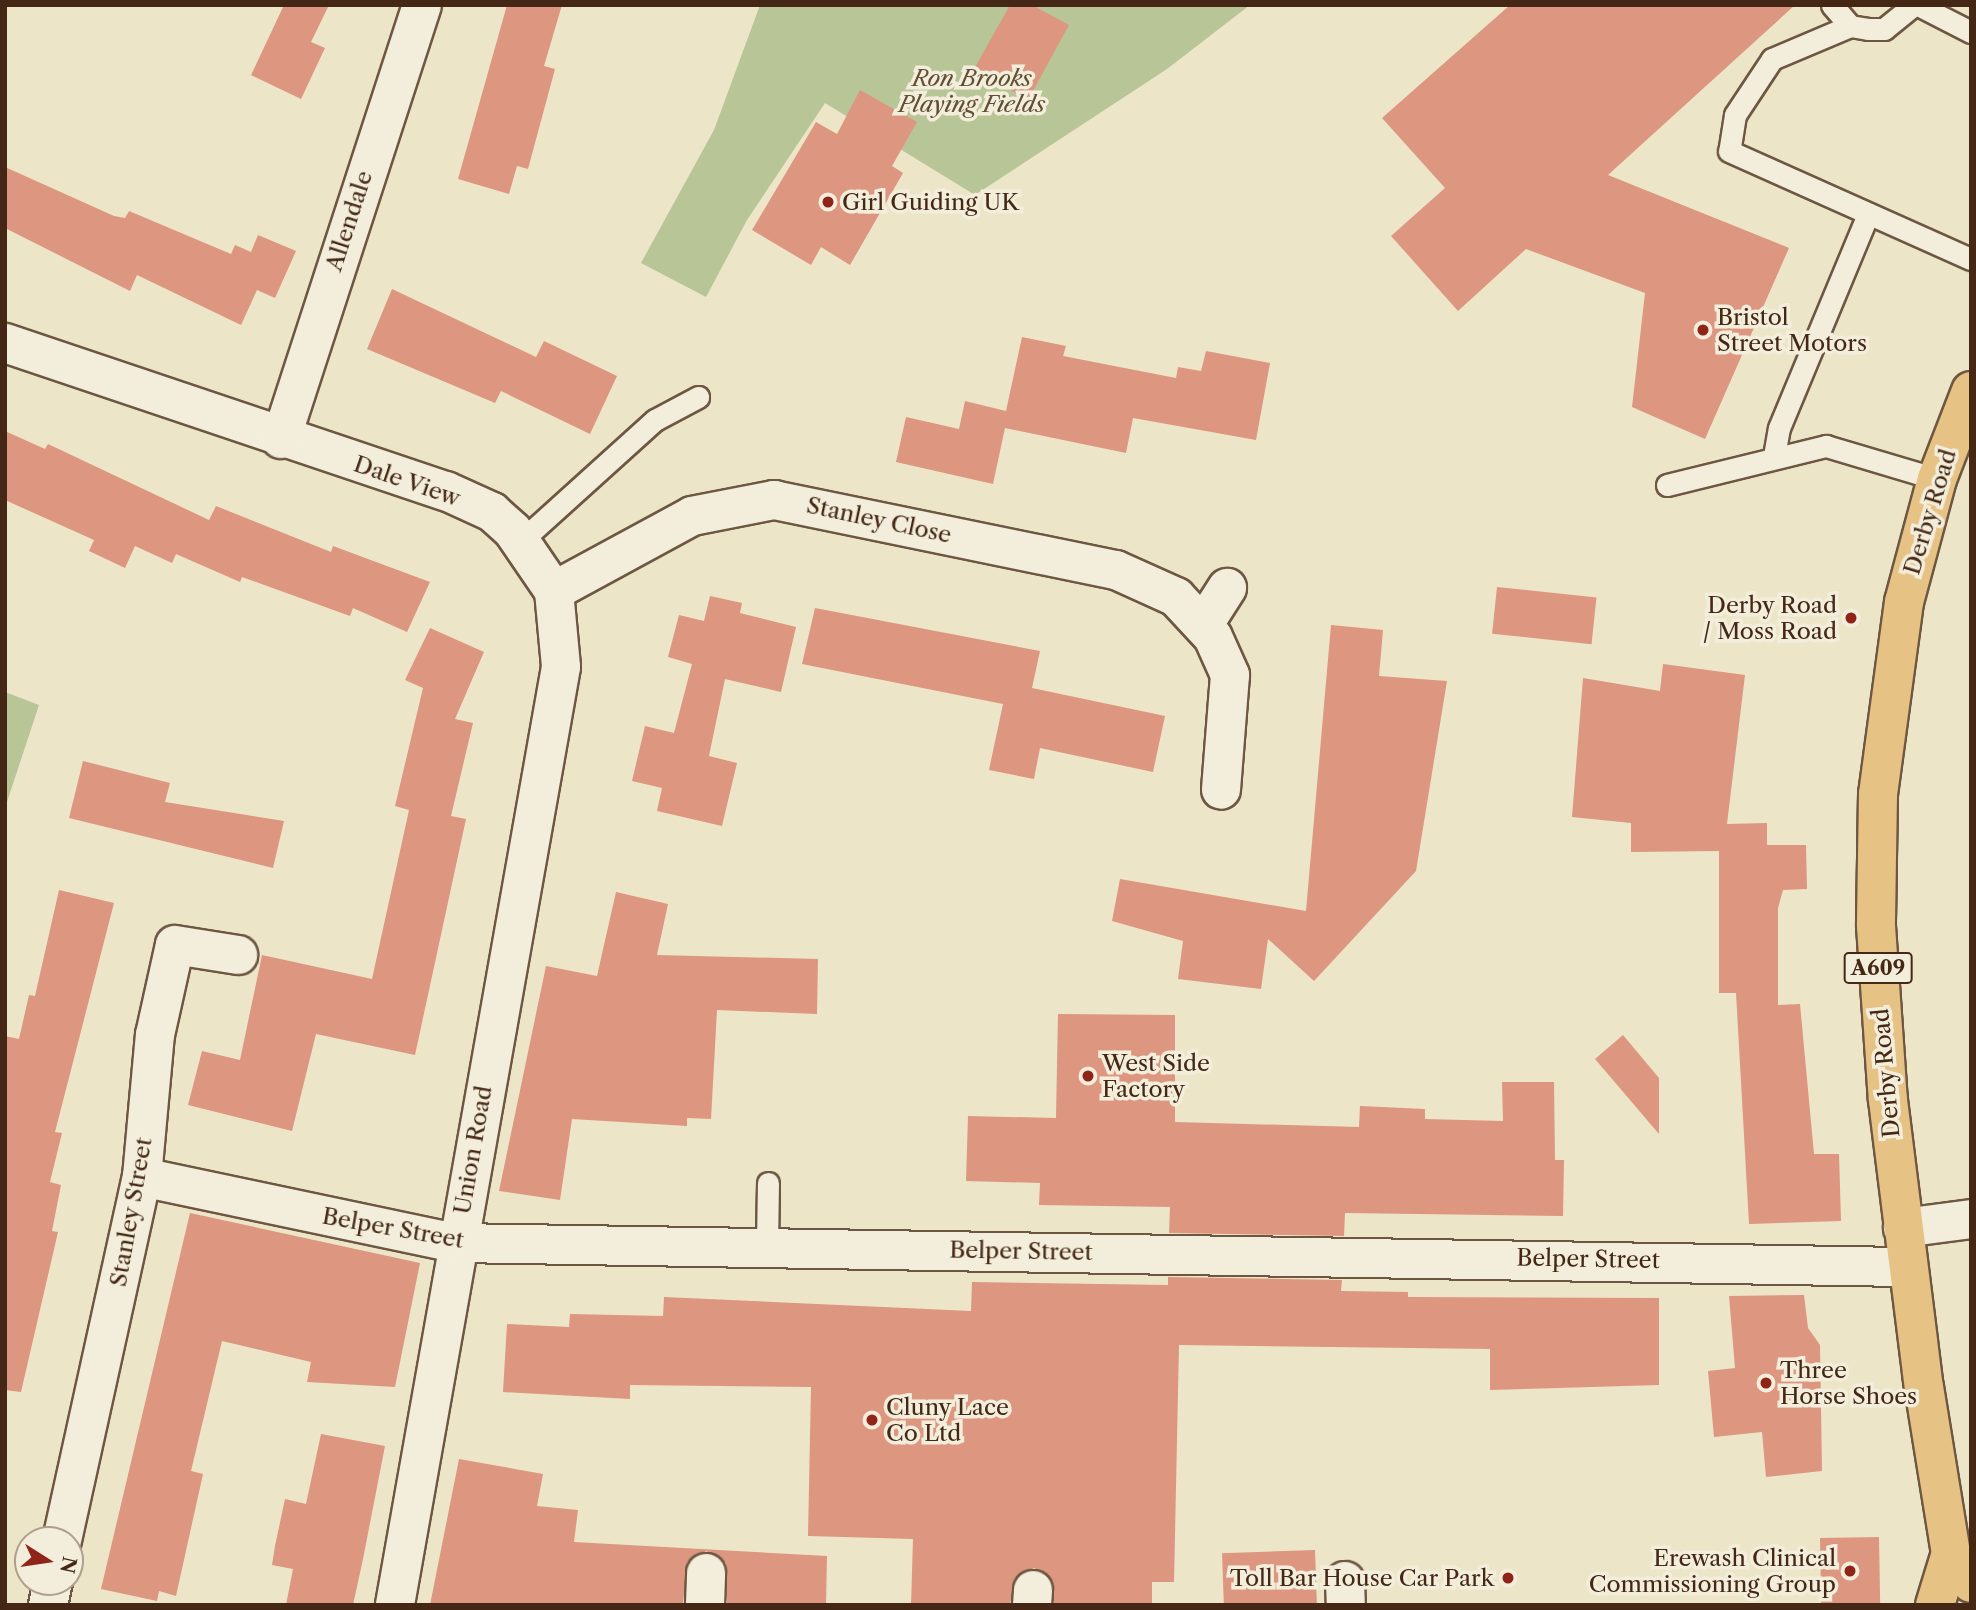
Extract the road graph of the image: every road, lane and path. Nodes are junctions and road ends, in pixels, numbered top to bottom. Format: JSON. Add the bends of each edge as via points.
{"nodes":[{"id":1,"x":422,"y":5,"type":"edge"},
{"id":2,"x":1832,"y":5,"type":"edge"},
{"id":3,"x":1916,"y":5,"type":"edge"},
{"id":4,"x":1850,"y":26,"type":"junction"},
{"id":5,"x":1971,"y":32,"type":"edge"},
{"id":6,"x":1868,"y":214,"type":"junction"},
{"id":7,"x":1971,"y":260,"type":"edge"},
{"id":8,"x":5,"y":343,"type":"edge"},
{"id":9,"x":698,"y":397,"type":"dead end"},
{"id":10,"x":1967,"y":407,"type":"edge"},
{"id":11,"x":281,"y":439,"type":"junction"},
{"id":12,"x":1774,"y":456,"type":"junction"},
{"id":13,"x":1937,"y":479,"type":"junction"},
{"id":14,"x":1667,"y":485,"type":"dead end"},
{"id":15,"x":522,"y":540,"type":"junction"},
{"id":16,"x":1227,"y":588,"type":"dead end"},
{"id":17,"x":554,"y":590,"type":"junction"},
{"id":18,"x":1204,"y":624,"type":"junction"},
{"id":19,"x":1221,"y":790,"type":"dead end"},
{"id":20,"x":533,"y":820,"type":"joint"},
{"id":21,"x":238,"y":955,"type":"dead end"},
{"id":22,"x":142,"y":1177,"type":"junction"},
{"id":23,"x":768,"y":1182,"type":"dead end"},
{"id":24,"x":1971,"y":1219,"type":"edge"},
{"id":25,"x":1903,"y":1228,"type":"junction"},
{"id":26,"x":456,"y":1242,"type":"junction"},
{"id":27,"x":767,"y":1246,"type":"junction"},
{"id":28,"x":1908,"y":1267,"type":"junction"},
{"id":29,"x":65,"y":1526,"type":"edge"},
{"id":30,"x":1961,"y":1568,"type":"edge"},
{"id":31,"x":395,"y":1605,"type":"edge"},
{"id":32,"x":1935,"y":1605,"type":"edge"}],
"edges":[{"from":1,"to":11,"type":"street","name":"Allendale"},
{"from":2,"to":4,"type":"lane"},
{"from":3,"to":4,"type":"lane","via":[[1884,29]]},
{"from":3,"to":5,"type":"lane"},
{"from":4,"to":6,"type":"lane","via":[[1772,59],[1738,107],[1729,151]]},
{"from":6,"to":7,"type":"lane"},
{"from":6,"to":12,"type":"lane","via":[[1779,429]]},
{"from":8,"to":11,"type":"street","name":"Dale View"},
{"from":9,"to":15,"type":"lane","via":[[655,420]]},
{"from":10,"to":13,"type":"main road","name":"Derby Road","number":"A609"},
{"from":11,"to":15,"type":"street","name":"Dale View","via":[[446,491],[492,512]]},
{"from":12,"to":13,"type":"lane","via":[[1826,446]]},
{"from":12,"to":14,"type":"lane"},
{"from":13,"to":25,"type":"main road","name":"Derby Road","number":"A609","via":[[1904,602],[1878,794],[1879,988]]},
{"from":15,"to":17,"type":"street","name":"Dale View"},
{"from":16,"to":18,"type":"street"},
{"from":17,"to":18,"type":"street","name":"Stanley Close","via":[[692,516],[774,500],[1116,570],[1176,597]]},
{"from":17,"to":20,"type":"street","name":"Dale View","via":[[561,667]]},
{"from":18,"to":19,"type":"street","name":"Stanley Close","via":[[1230,675]]},
{"from":20,"to":26,"type":"street","name":"Union Road"},
{"from":21,"to":22,"type":"street","name":"Stanley Street","via":[[176,944],[155,1035]]},
{"from":22,"to":26,"type":"street","name":"Belper Street"},
{"from":22,"to":29,"type":"street","name":"Stanley Street"},
{"from":23,"to":27,"type":"lane"},
{"from":24,"to":25,"type":"street"},
{"from":25,"to":28,"type":"main road","name":"Derby Road","number":"A609"},
{"from":26,"to":27,"type":"street","name":"Belper Street"},
{"from":26,"to":31,"type":"street","name":"Union Road"},
{"from":27,"to":28,"type":"street","name":"Belper Street"},
{"from":28,"to":30,"type":"main road","name":"Derby Road","number":"A609"},
{"from":30,"to":32,"type":"main road","name":"Derby Road","number":"A609"}]}
